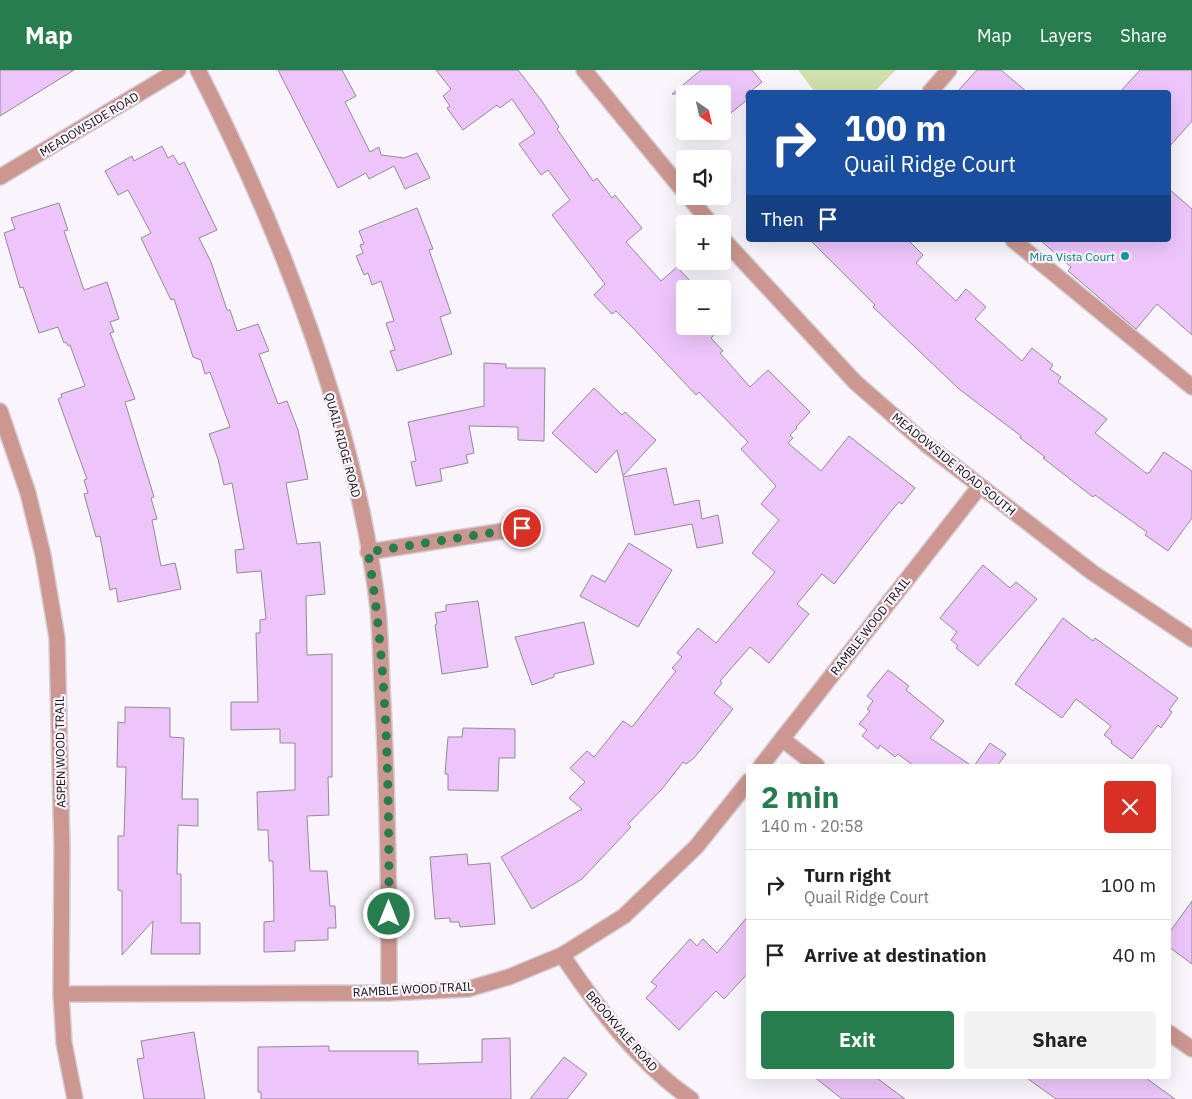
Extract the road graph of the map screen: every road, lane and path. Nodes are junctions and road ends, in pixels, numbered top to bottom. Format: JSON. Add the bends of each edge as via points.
{"nodes":[{"id":1,"x":178,"y":70,"type":"edge"},
{"id":2,"x":198,"y":70,"type":"edge"},
{"id":3,"x":584,"y":70,"type":"edge"},
{"id":4,"x":949,"y":70,"type":"edge"},
{"id":5,"x":932,"y":90,"type":"edge"},
{"id":6,"x":0,"y":177,"type":"edge"},
{"id":7,"x":676,"y":182,"type":"edge"},
{"id":8,"x":695,"y":205,"type":"edge"},
{"id":9,"x":704,"y":215,"type":"edge"},
{"id":10,"x":1015,"y":242,"type":"edge"},
{"id":11,"x":731,"y":248,"type":"edge"},
{"id":12,"x":1192,"y":387,"type":"edge"},
{"id":13,"x":0,"y":411,"type":"edge"},
{"id":14,"x":980,"y":486,"type":"junction"},
{"id":15,"x":522,"y":528,"type":"dead end"},
{"id":16,"x":368,"y":552,"type":"junction"},
{"id":17,"x":1192,"y":639,"type":"edge"},
{"id":18,"x":782,"y":739,"type":"junction"},
{"id":19,"x":763,"y":764,"type":"edge"},
{"id":20,"x":814,"y":764,"type":"edge"},
{"id":21,"x":746,"y":785,"type":"edge"},
{"id":22,"x":562,"y":955,"type":"junction"},
{"id":23,"x":389,"y":993,"type":"junction"},
{"id":24,"x":61,"y":994,"type":"junction"},
{"id":25,"x":1171,"y":1034,"type":"edge"},
{"id":26,"x":1192,"y":1049,"type":"edge"},
{"id":27,"x":76,"y":1099,"type":"edge"},
{"id":28,"x":691,"y":1099,"type":"edge"}],
"edges":[{"from":1,"to":6,"type":"street","name":"MEADOWSIDE ROAD"},
{"from":2,"to":16,"type":"street","name":"QUAIL RIDGE ROAD","via":[[227,128],[316,346],[355,479]]},
{"from":3,"to":7,"type":"street"},
{"from":4,"to":5,"type":"street"},
{"from":8,"to":9,"type":"street"},
{"from":10,"to":12,"type":"street"},
{"from":11,"to":14,"type":"street","name":"MEADOWSIDE ROAD SOUTH","via":[[855,382],[927,446]]},
{"from":13,"to":24,"type":"street","name":"ASPEN WOOD TRAIL","via":[[28,493],[43,555],[57,638],[62,849]]},
{"from":14,"to":17,"type":"street","name":"MEADOWSIDE ROAD SOUTH","via":[[1094,573]]},
{"from":14,"to":18,"type":"street","name":"RAMBLE WOOD TRAIL"},
{"from":15,"to":16,"type":"street"},
{"from":16,"to":23,"type":"street","name":"QUAIL RIDGE ROAD","via":[[378,610],[389,814]]},
{"from":18,"to":19,"type":"street","name":"RAMBLE WOOD TRAIL"},
{"from":18,"to":20,"type":"street"},
{"from":21,"to":22,"type":"street","name":"RAMBLE WOOD TRAIL","via":[[696,847],[624,916]]},
{"from":22,"to":23,"type":"street","name":"RAMBLE WOOD TRAIL","via":[[509,977],[468,988]]},
{"from":22,"to":28,"type":"street","name":"BROOKVALE ROAD","via":[[596,1005],[655,1070]]},
{"from":23,"to":24,"type":"street","name":"RAMBLE WOOD TRAIL"},
{"from":24,"to":27,"type":"street","name":"ASPEN WOOD TRAIL","via":[[64,1043]]},
{"from":25,"to":26,"type":"street"}]}
